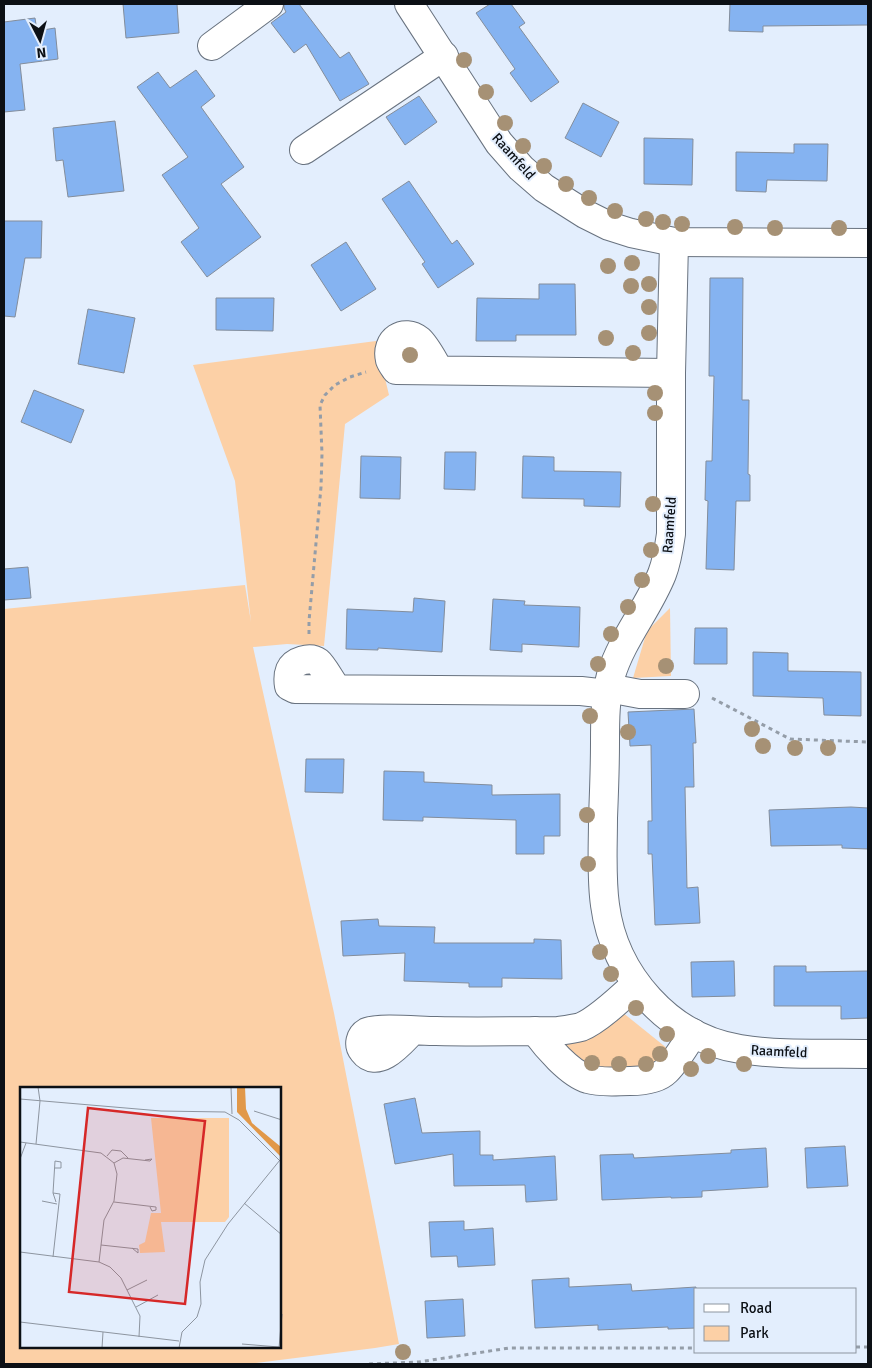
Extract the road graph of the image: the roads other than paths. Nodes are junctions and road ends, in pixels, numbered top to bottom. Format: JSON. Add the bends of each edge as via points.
{"nodes":[{"id":1,"x":269,"y":4,"type":"edge"},
{"id":2,"x":409,"y":4,"type":"edge"},
{"id":3,"x":212,"y":46,"type":"dead end"},
{"id":4,"x":444,"y":56,"type":"junction"},
{"id":5,"x":304,"y":150,"type":"dead end"},
{"id":6,"x":674,"y":242,"type":"junction"},
{"id":7,"x":868,"y":243,"type":"edge"},
{"id":8,"x":396,"y":370,"type":"road end"},
{"id":9,"x":671,"y":373,"type":"junction"},
{"id":10,"x":311,"y":660,"type":"road end"},
{"id":11,"x":608,"y":691,"type":"junction"},
{"id":12,"x":684,"y":694,"type":"road end"},
{"id":13,"x":636,"y":984,"type":"junction"},
{"id":14,"x":412,"y":1031,"type":"dead end"},
{"id":15,"x":535,"y":1031,"type":"junction"},
{"id":16,"x":693,"y":1033,"type":"junction"},
{"id":17,"x":868,"y":1054,"type":"edge"}],
"edges":[{"from":1,"to":3,"type":"street"},
{"from":2,"to":4,"type":"street","name":"Raamfeld"},
{"from":4,"to":5,"type":"street"},
{"from":4,"to":6,"type":"street","name":"Raamfeld","via":[[499,143],[544,188],[609,226]]},
{"from":6,"to":7,"type":"street","name":"Raamfeld"},
{"from":6,"to":9,"type":"street","name":"Raamfeld"},
{"from":8,"to":9,"type":"street"},
{"from":9,"to":11,"type":"street","name":"Raamfeld","via":[[669,555],[619,654]]},
{"from":10,"to":11,"type":"street","via":[[292,666],[289,686],[295,689]]},
{"from":11,"to":12,"type":"street"},
{"from":11,"to":13,"type":"street","name":"Raamfeld","via":[[603,854],[605,905],[612,937]]},
{"from":13,"to":15,"type":"street","via":[[582,1026],[558,1032]]},
{"from":13,"to":16,"type":"street","name":"Raamfeld","via":[[655,1006]]},
{"from":14,"to":15,"type":"street"},
{"from":15,"to":16,"type":"street","via":[[566,1065],[586,1079],[595,1081],[634,1081],[659,1076]]},
{"from":16,"to":17,"type":"street","name":"Raamfeld","via":[[739,1049]]}]}
